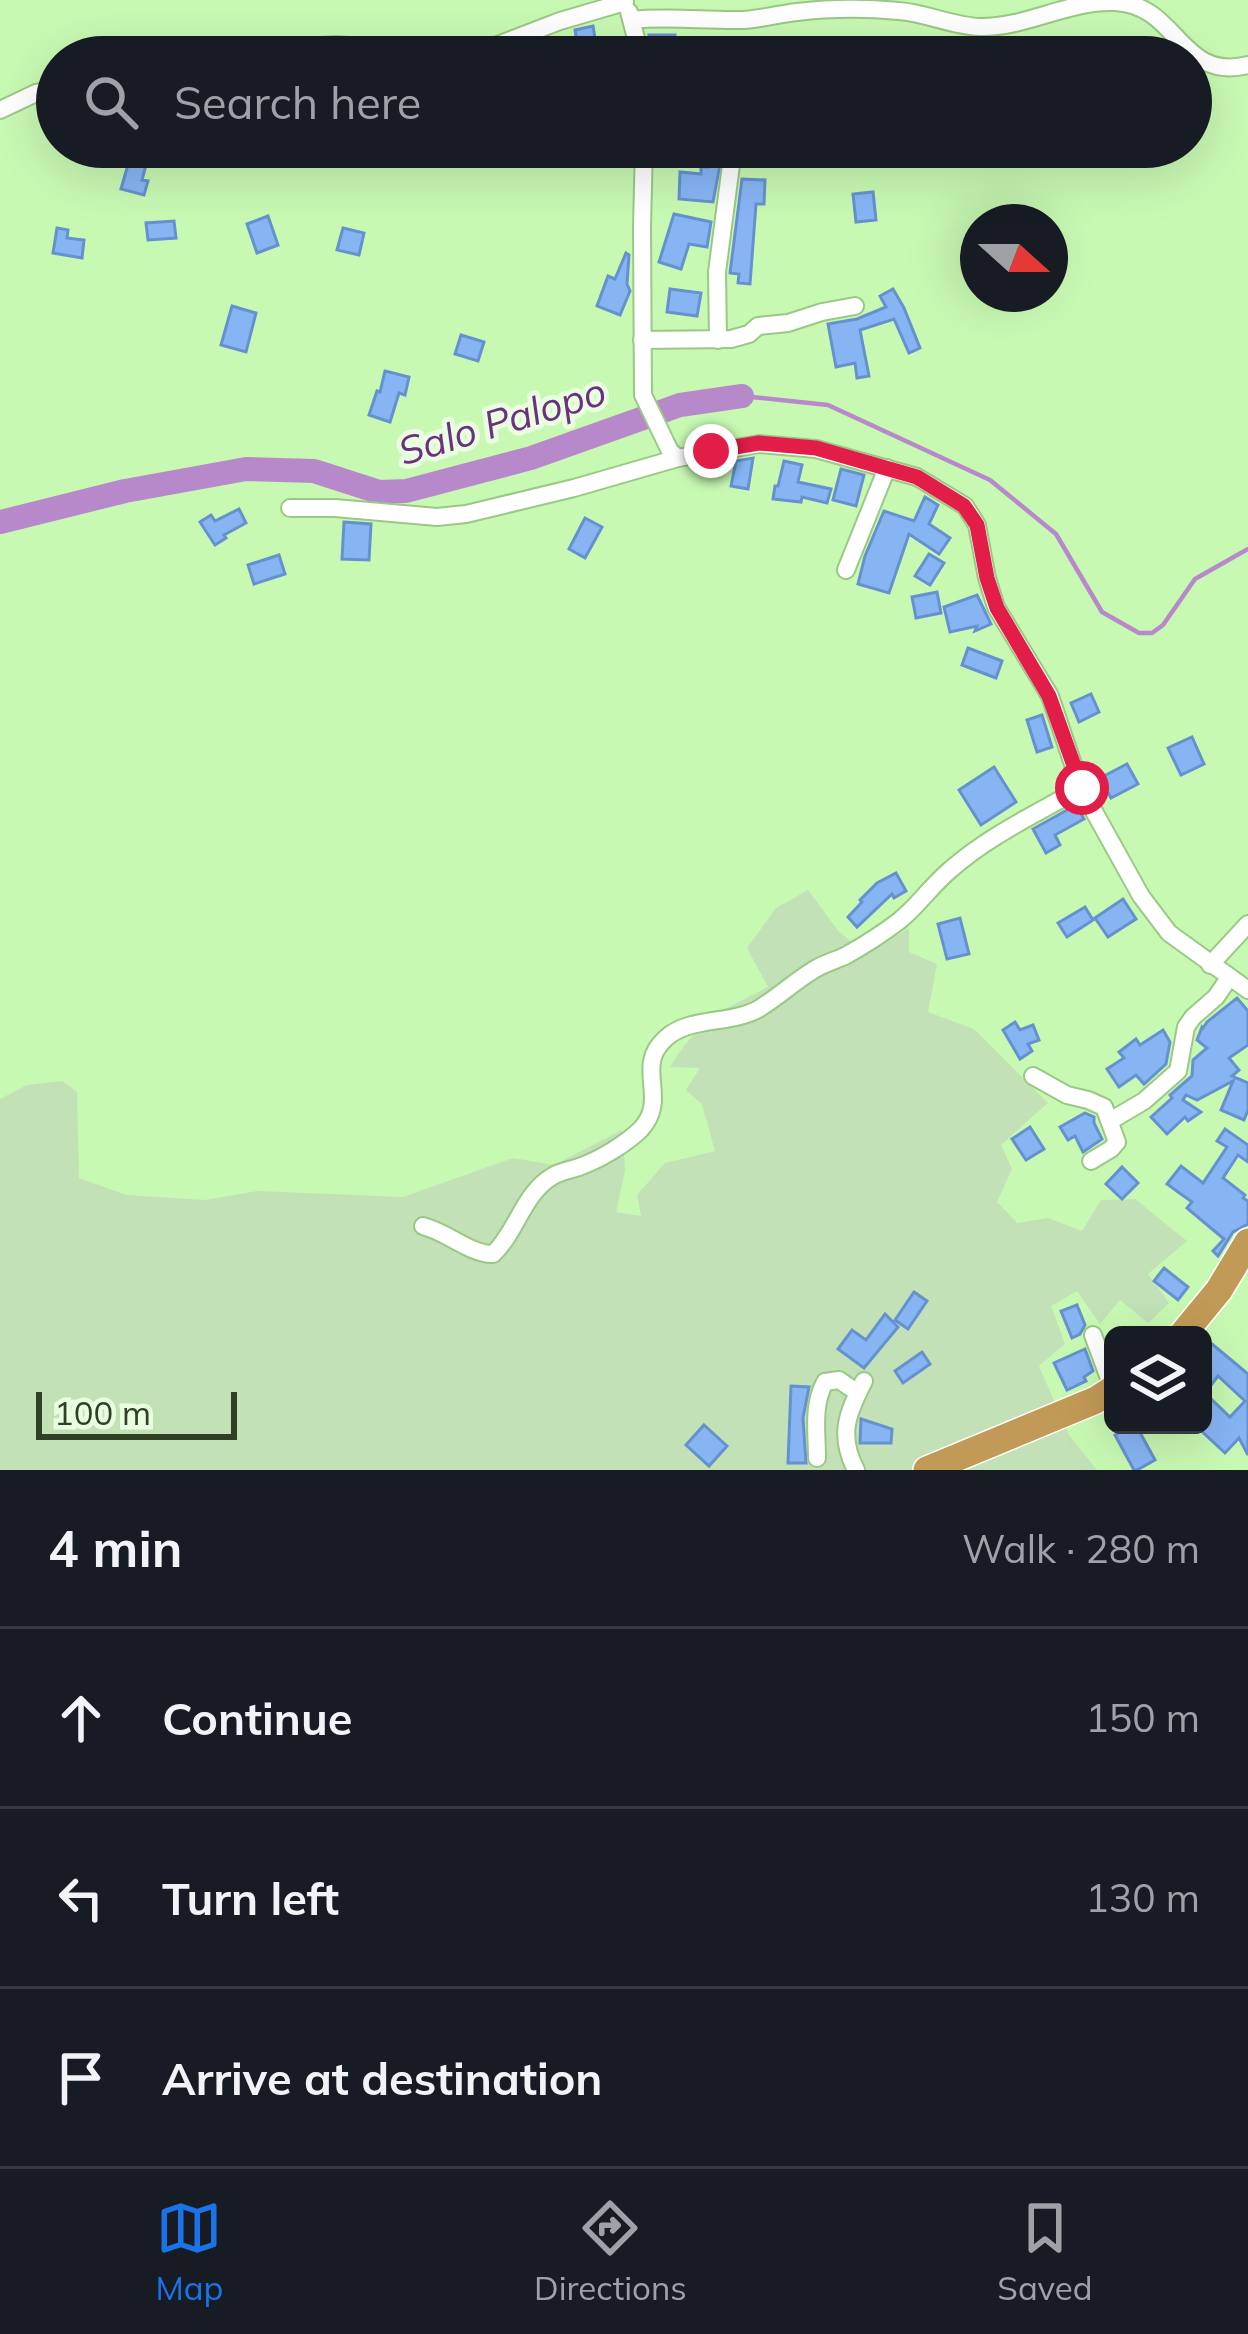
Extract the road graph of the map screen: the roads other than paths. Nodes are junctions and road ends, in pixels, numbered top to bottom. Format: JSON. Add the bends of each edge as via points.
{"nodes":[{"id":1,"x":627,"y":7,"type":"edge"},
{"id":2,"x":521,"y":36,"type":"edge"},
{"id":3,"x":1176,"y":36,"type":"edge"},
{"id":4,"x":1248,"y":64,"type":"edge"},
{"id":5,"x":1212,"y":66,"type":"edge"},
{"id":6,"x":36,"y":93,"type":"edge"},
{"id":7,"x":0,"y":110,"type":"edge"},
{"id":8,"x":644,"y":168,"type":"edge"},
{"id":9,"x":731,"y":168,"type":"edge"},
{"id":10,"x":855,"y":306,"type":"dead end"},
{"id":11,"x":642,"y":340,"type":"junction"},
{"id":12,"x":718,"y":340,"type":"junction"},
{"id":13,"x":674,"y":454,"type":"junction"},
{"id":14,"x":887,"y":468,"type":"junction"},
{"id":15,"x":290,"y":508,"type":"dead end"},
{"id":16,"x":846,"y":570,"type":"dead end"},
{"id":17,"x":1082,"y":788,"type":"junction"},
{"id":18,"x":1248,"y":924,"type":"edge"},
{"id":19,"x":1210,"y":965,"type":"junction"},
{"id":20,"x":1228,"y":978,"type":"junction"},
{"id":21,"x":1248,"y":990,"type":"edge"},
{"id":22,"x":1033,"y":1076,"type":"dead end"},
{"id":23,"x":1110,"y":1120,"type":"junction"},
{"id":24,"x":1090,"y":1161,"type":"dead end"},
{"id":25,"x":423,"y":1226,"type":"dead end"},
{"id":26,"x":1248,"y":1242,"type":"edge"},
{"id":27,"x":1189,"y":1326,"type":"edge"},
{"id":28,"x":1093,"y":1335,"type":"dead end"},
{"id":29,"x":1104,"y":1365,"type":"edge"},
{"id":30,"x":1104,"y":1395,"type":"edge"},
{"id":31,"x":817,"y":1459,"type":"dead end"},
{"id":32,"x":856,"y":1470,"type":"edge"},
{"id":33,"x":928,"y":1470,"type":"edge"}],
"edges":[{"from":1,"to":2,"type":"street"},
{"from":1,"to":3,"type":"street","via":[[746,20],[896,10],[982,27],[1123,2],[1146,8]]},
{"from":4,"to":5,"type":"street"},
{"from":6,"to":7,"type":"street"},
{"from":8,"to":11,"type":"street"},
{"from":9,"to":12,"type":"street"},
{"from":10,"to":12,"type":"street"},
{"from":11,"to":12,"type":"street"},
{"from":11,"to":13,"type":"street","via":[[643,395]]},
{"from":13,"to":14,"type":"street","via":[[780,444]]},
{"from":13,"to":15,"type":"street","via":[[466,514]]},
{"from":14,"to":16,"type":"street"},
{"from":14,"to":17,"type":"street","via":[[946,493],[977,525],[997,608],[1049,696]]},
{"from":17,"to":19,"type":"street","via":[[1152,913]]},
{"from":17,"to":25,"type":"street","via":[[989,842],[896,924],[758,1009],[676,1029],[653,1050],[654,1102],[642,1128],[584,1166],[553,1175],[493,1254]]},
{"from":18,"to":19,"type":"street"},
{"from":19,"to":20,"type":"street"},
{"from":20,"to":21,"type":"street"},
{"from":20,"to":23,"type":"street","via":[[1186,1027],[1178,1071]]},
{"from":22,"to":23,"type":"street","via":[[1098,1103]]},
{"from":23,"to":24,"type":"street","via":[[1116,1145]]},
{"from":26,"to":27,"type":"highway"},
{"from":28,"to":29,"type":"street"},
{"from":30,"to":33,"type":"highway"},
{"from":31,"to":32,"type":"street","via":[[821,1388],[839,1380],[861,1387],[845,1440]]}]}
